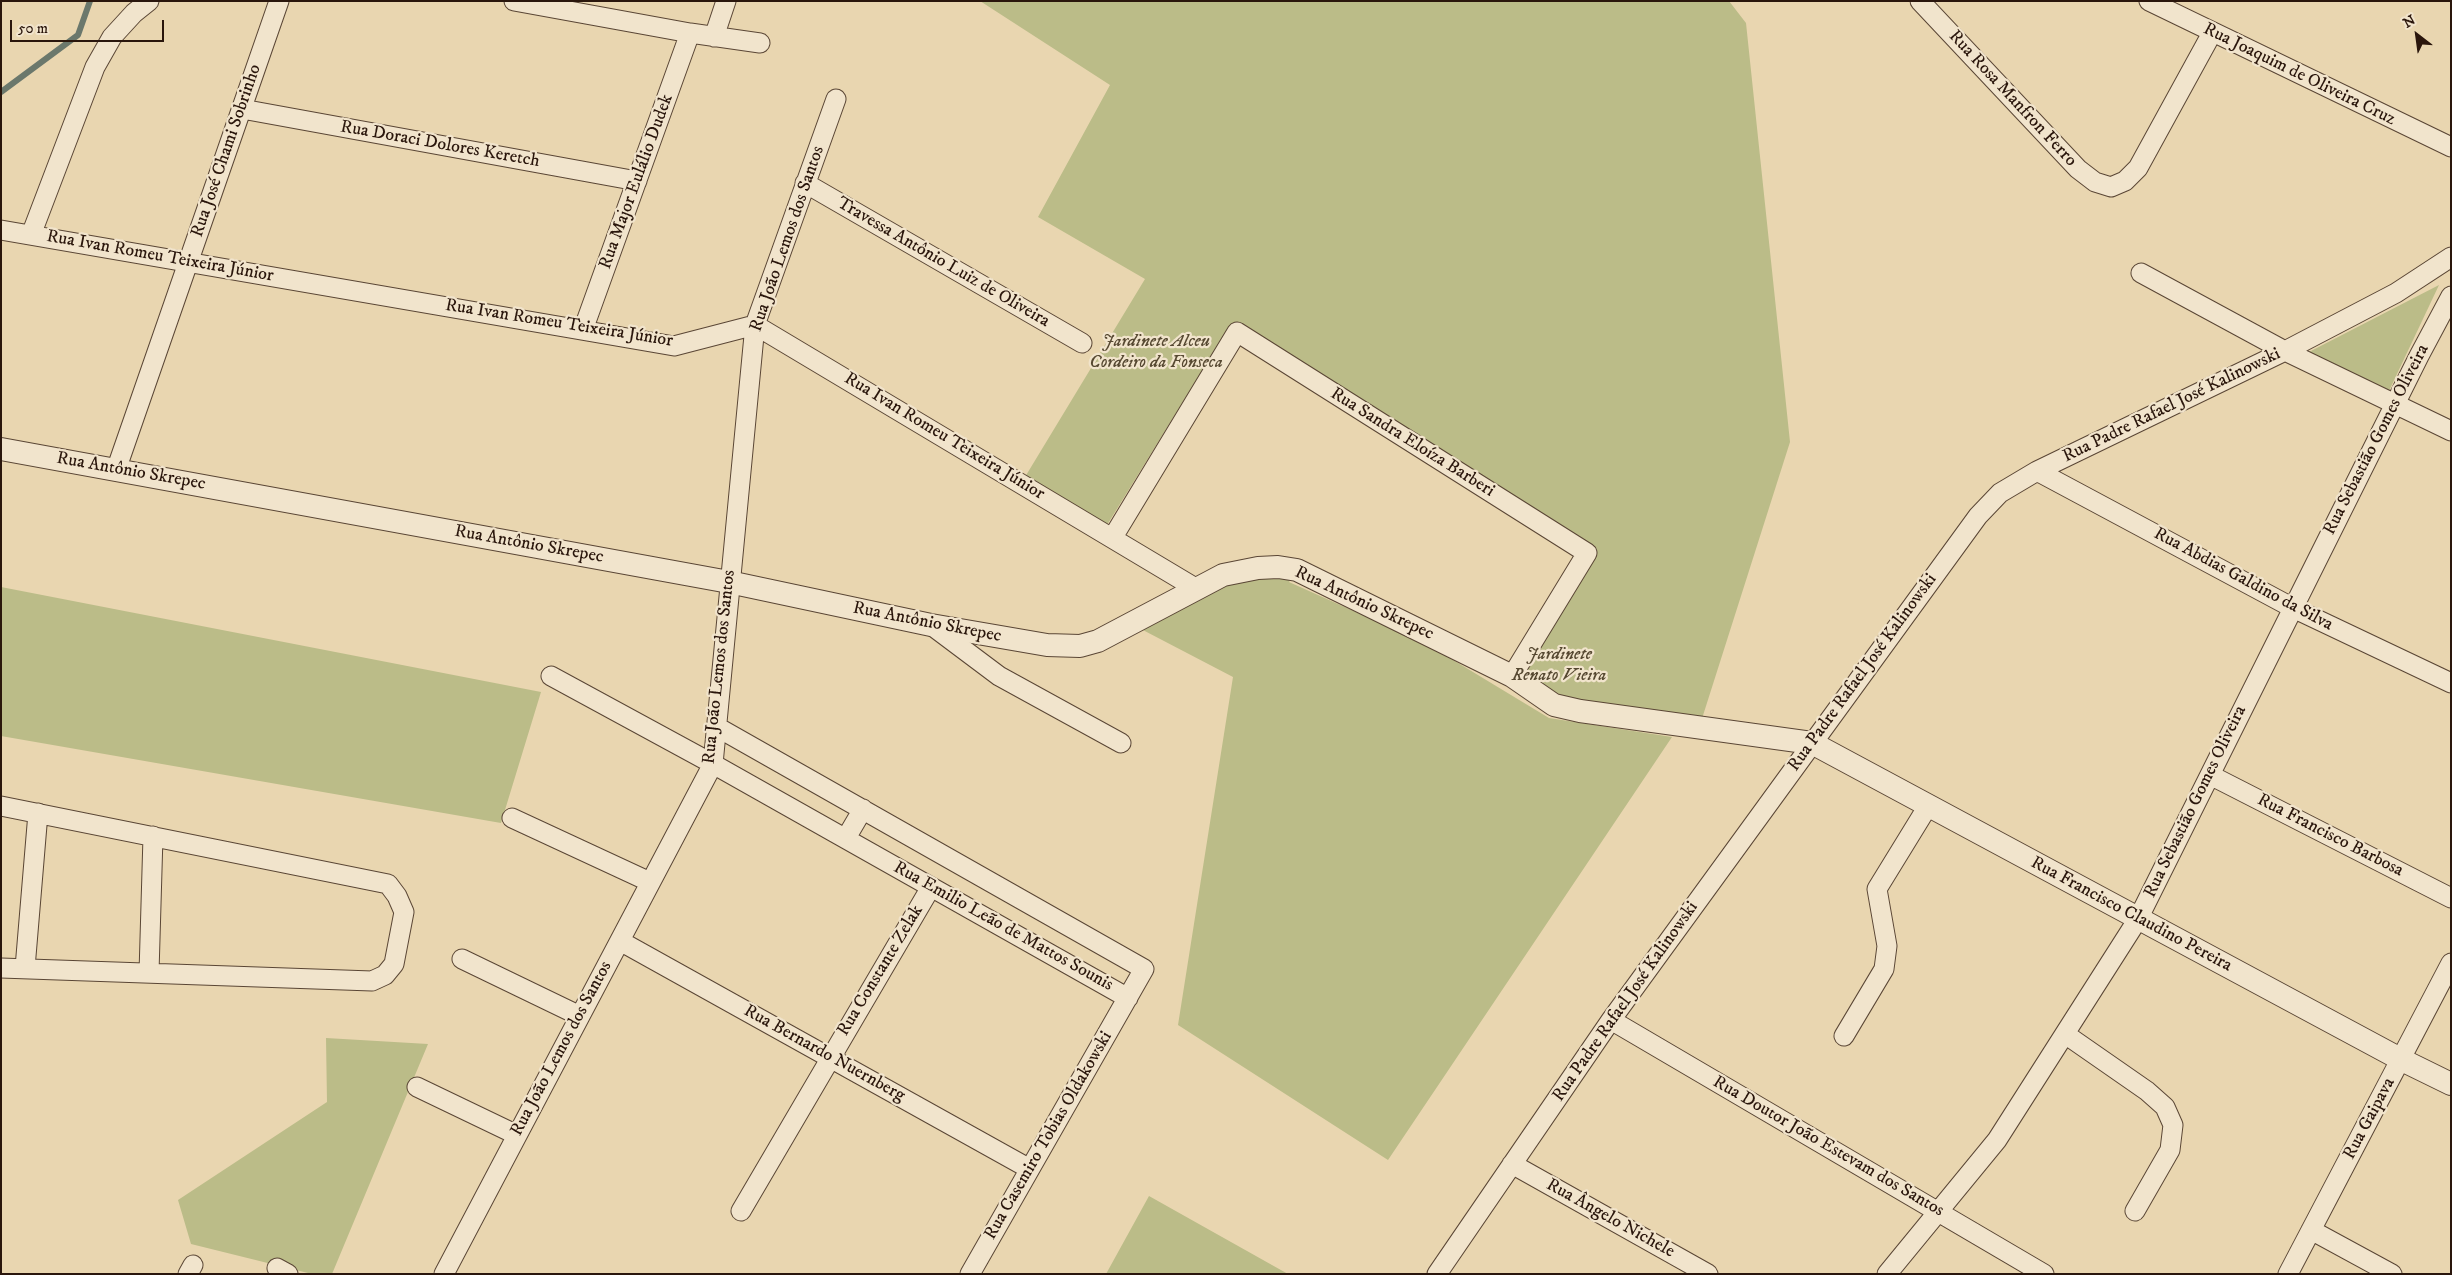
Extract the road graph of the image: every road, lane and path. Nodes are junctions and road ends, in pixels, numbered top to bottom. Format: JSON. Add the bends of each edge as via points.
{"nodes":[{"id":1,"x":149,"y":1,"type":"edge"},
{"id":2,"x":279,"y":1,"type":"edge"},
{"id":3,"x":514,"y":1,"type":"edge"},
{"id":4,"x":726,"y":1,"type":"edge"},
{"id":5,"x":1920,"y":1,"type":"edge"},
{"id":6,"x":2148,"y":1,"type":"edge"},
{"id":7,"x":690,"y":33,"type":"junction"},
{"id":8,"x":2212,"y":33,"type":"junction"},
{"id":9,"x":714,"y":37,"type":"junction"},
{"id":10,"x":760,"y":43,"type":"dead end"},
{"id":11,"x":836,"y":99,"type":"dead end"},
{"id":12,"x":242,"y":109,"type":"junction"},
{"id":13,"x":2451,"y":147,"type":"edge"},
{"id":14,"x":637,"y":181,"type":"junction"},
{"id":15,"x":805,"y":183,"type":"junction"},
{"id":16,"x":1,"y":230,"type":"edge"},
{"id":17,"x":31,"y":235,"type":"junction"},
{"id":18,"x":2451,"y":257,"type":"edge"},
{"id":19,"x":189,"y":262,"type":"junction"},
{"id":20,"x":2141,"y":273,"type":"dead end"},
{"id":21,"x":2451,"y":296,"type":"edge"},
{"id":22,"x":755,"y":325,"type":"junction"},
{"id":23,"x":583,"y":330,"type":"junction"},
{"id":24,"x":1082,"y":343,"type":"dead end"},
{"id":25,"x":2285,"y":351,"type":"junction"},
{"id":26,"x":2396,"y":403,"type":"junction"},
{"id":27,"x":2451,"y":431,"type":"edge"},
{"id":28,"x":1,"y":449,"type":"edge"},
{"id":29,"x":116,"y":470,"type":"junction"},
{"id":30,"x":2037,"y":471,"type":"junction"},
{"id":31,"x":1113,"y":537,"type":"junction"},
{"id":32,"x":729,"y":582,"type":"junction"},
{"id":33,"x":1197,"y":589,"type":"junction"},
{"id":34,"x":2293,"y":608,"type":"junction"},
{"id":35,"x":931,"y":625,"type":"junction"},
{"id":36,"x":550,"y":676,"type":"dead end"},
{"id":37,"x":1512,"y":676,"type":"junction"},
{"id":38,"x":2451,"y":684,"type":"edge"},
{"id":39,"x":717,"y":727,"type":"junction"},
{"id":40,"x":1121,"y":743,"type":"dead end"},
{"id":41,"x":1812,"y":744,"type":"junction"},
{"id":42,"x":713,"y":764,"type":"junction"},
{"id":43,"x":2210,"y":775,"type":"junction"},
{"id":44,"x":1,"y":806,"type":"edge"},
{"id":45,"x":1928,"y":806,"type":"junction"},
{"id":46,"x":862,"y":809,"type":"junction"},
{"id":47,"x":38,"y":812,"type":"junction"},
{"id":48,"x":512,"y":818,"type":"dead end"},
{"id":49,"x":154,"y":836,"type":"junction"},
{"id":50,"x":846,"y":838,"type":"junction"},
{"id":51,"x":650,"y":882,"type":"junction"},
{"id":52,"x":931,"y":886,"type":"junction"},
{"id":53,"x":2451,"y":898,"type":"edge"},
{"id":54,"x":2138,"y":919,"type":"junction"},
{"id":55,"x":620,"y":940,"type":"junction"},
{"id":56,"x":462,"y":959,"type":"dead end"},
{"id":57,"x":2451,"y":963,"type":"edge"},
{"id":58,"x":1,"y":968,"type":"edge"},
{"id":59,"x":25,"y":968,"type":"junction"},
{"id":60,"x":149,"y":973,"type":"junction"},
{"id":61,"x":1128,"y":998,"type":"junction"},
{"id":62,"x":580,"y":1016,"type":"junction"},
{"id":63,"x":1611,"y":1020,"type":"junction"},
{"id":64,"x":2064,"y":1034,"type":"junction"},
{"id":65,"x":1844,"y":1036,"type":"dead end"},
{"id":66,"x":830,"y":1058,"type":"junction"},
{"id":67,"x":2402,"y":1060,"type":"junction"},
{"id":68,"x":2451,"y":1084,"type":"edge"},
{"id":69,"x":417,"y":1087,"type":"dead end"},
{"id":70,"x":517,"y":1135,"type":"junction"},
{"id":71,"x":1512,"y":1164,"type":"junction"},
{"id":72,"x":1028,"y":1168,"type":"junction"},
{"id":73,"x":741,"y":1211,"type":"dead end"},
{"id":74,"x":1939,"y":1211,"type":"junction"},
{"id":75,"x":2136,"y":1211,"type":"dead end"},
{"id":76,"x":2311,"y":1230,"type":"junction"},
{"id":77,"x":444,"y":1274,"type":"edge"},
{"id":78,"x":970,"y":1274,"type":"edge"},
{"id":79,"x":1437,"y":1274,"type":"edge"},
{"id":80,"x":1708,"y":1274,"type":"edge"},
{"id":81,"x":1887,"y":1274,"type":"edge"},
{"id":82,"x":2044,"y":1274,"type":"edge"},
{"id":83,"x":2288,"y":1274,"type":"edge"},
{"id":84,"x":2392,"y":1274,"type":"edge"}],
"edges":[{"from":1,"to":17,"type":"street","via":[[112,38],[95,67]]},
{"from":2,"to":12,"type":"street","name":"Rua José Chami Sobrinho"},
{"from":3,"to":7,"type":"street"},
{"from":4,"to":9,"type":"street"},
{"from":5,"to":8,"type":"street","name":"Rua Rosa Manfron Ferro","via":[[2078,169],[2095,182],[2111,187],[2125,181],[2138,168]]},
{"from":6,"to":8,"type":"street","name":"Rua Joaquim de Oliveira Cruz"},
{"from":7,"to":9,"type":"street"},
{"from":7,"to":14,"type":"street","name":"Rua Major Eulálio Dudek"},
{"from":8,"to":13,"type":"street","name":"Rua Joaquim de Oliveira Cruz"},
{"from":9,"to":10,"type":"street"},
{"from":11,"to":15,"type":"street","name":"Rua João Lemos dos Santos"},
{"from":12,"to":14,"type":"street","name":"Rua Doraci Dolores Keretch"},
{"from":12,"to":19,"type":"street","name":"Rua José Chami Sobrinho"},
{"from":14,"to":23,"type":"street","name":"Rua Major Eulálio Dudek"},
{"from":15,"to":22,"type":"street","name":"Rua João Lemos dos Santos"},
{"from":15,"to":24,"type":"street","name":"Travessa Antônio Luiz de Oliveira"},
{"from":16,"to":17,"type":"street","name":"Rua Ivan Romeu Teixeira Júnior"},
{"from":17,"to":19,"type":"street","name":"Rua Ivan Romeu Teixeira Júnior"},
{"from":18,"to":25,"type":"street","name":"Rua Padre Rafael José Kalinowski","via":[[2396,293]]},
{"from":19,"to":23,"type":"street","name":"Rua Ivan Romeu Teixeira Júnior"},
{"from":19,"to":29,"type":"street","name":"Rua José Chami Sobrinho"},
{"from":20,"to":25,"type":"street"},
{"from":21,"to":26,"type":"street","name":"Rua Sebastião Gomes Oliveira"},
{"from":22,"to":23,"type":"street","name":"Rua Ivan Romeu Teixeira Júnior","via":[[674,346]]},
{"from":22,"to":31,"type":"street","name":"Rua Ivan Romeu Teixeira Júnior"},
{"from":22,"to":32,"type":"street","name":"Rua João Lemos dos Santos"},
{"from":25,"to":26,"type":"street"},
{"from":25,"to":30,"type":"street","name":"Rua Padre Rafael José Kalinowski"},
{"from":26,"to":27,"type":"street"},
{"from":26,"to":34,"type":"street","name":"Rua Sebastião Gomes Oliveira"},
{"from":28,"to":29,"type":"street","name":"Rua Antônio Skrepec"},
{"from":29,"to":32,"type":"street","name":"Rua Antônio Skrepec"},
{"from":30,"to":34,"type":"street","name":"Rua Abdias Galdino da Silva"},
{"from":30,"to":41,"type":"street","name":"Rua Padre Rafael José Kalinowski","via":[[2000,494],[1978,516]]},
{"from":31,"to":33,"type":"street","name":"Rua Ivan Romeu Teixeira Júnior"},
{"from":31,"to":37,"type":"street","name":"Rua Sandra Eloíza Barberi","via":[[1237,332],[1587,553]]},
{"from":32,"to":35,"type":"street","name":"Rua Antônio Skrepec"},
{"from":32,"to":39,"type":"street","name":"Rua João Lemos dos Santos"},
{"from":33,"to":35,"type":"street","name":"Rua Antônio Skrepec","via":[[1115,634],[1080,646],[1048,645]]},
{"from":33,"to":37,"type":"street","name":"Rua Antônio Skrepec","via":[[1224,575],[1241,571],[1278,567],[1297,570]]},
{"from":34,"to":38,"type":"street","name":"Rua Abdias Galdino da Silva"},
{"from":34,"to":43,"type":"street","name":"Rua Sebastião Gomes Oliveira"},
{"from":35,"to":40,"type":"street","via":[[999,676]]},
{"from":36,"to":42,"type":"street","name":"Rua Emilio Leão de Mattos Sounis"},
{"from":37,"to":41,"type":"street","name":"Rua Antônio Skrepec","via":[[1554,705],[1580,712]]},
{"from":39,"to":42,"type":"street","name":"Rua João Lemos dos Santos"},
{"from":39,"to":46,"type":"street","name":"Rua Emilio Leão de Mattos Sounis"},
{"from":41,"to":45,"type":"street","name":"Rua Francisco Claudino Pereira"},
{"from":41,"to":63,"type":"street","name":"Rua Padre Rafael José Kalinowski"},
{"from":42,"to":50,"type":"street","name":"Rua Emilio Leão de Mattos Sounis"},
{"from":42,"to":51,"type":"street","name":"Rua João Lemos dos Santos"},
{"from":43,"to":53,"type":"street","name":"Rua Francisco Barbosa"},
{"from":43,"to":54,"type":"street","name":"Rua Sebastião Gomes Oliveira"},
{"from":44,"to":47,"type":"street"},
{"from":45,"to":54,"type":"street","name":"Rua Francisco Claudino Pereira"},
{"from":45,"to":65,"type":"street","via":[[1877,889],[1887,946],[1884,969]]},
{"from":46,"to":50,"type":"street"},
{"from":46,"to":61,"type":"street","name":"Rua Emilio Leão de Mattos Sounis","via":[[1144,969]]},
{"from":47,"to":49,"type":"street"},
{"from":47,"to":59,"type":"street"},
{"from":48,"to":51,"type":"street"},
{"from":49,"to":60,"type":"street"},
{"from":49,"to":60,"type":"street","via":[[388,884],[404,912],[394,964],[384,975],[372,981]]},
{"from":50,"to":52,"type":"street","name":"Rua Emilio Leão de Mattos Sounis"},
{"from":51,"to":55,"type":"street","name":"Rua João Lemos dos Santos"},
{"from":52,"to":61,"type":"street","name":"Rua Emilio Leão de Mattos Sounis"},
{"from":52,"to":66,"type":"street","name":"Rua Constante Zelak"},
{"from":54,"to":64,"type":"street","name":"Rua Sebastião Gomes Oliveira"},
{"from":54,"to":67,"type":"street","name":"Rua Francisco Claudino Pereira"},
{"from":55,"to":62,"type":"street","name":"Rua João Lemos dos Santos"},
{"from":55,"to":66,"type":"street","name":"Rua Bernardo Nuernberg"},
{"from":56,"to":62,"type":"street"},
{"from":57,"to":67,"type":"street","name":"Rua Gaipava"},
{"from":58,"to":59,"type":"street"},
{"from":59,"to":60,"type":"street"},
{"from":61,"to":72,"type":"street","name":"Rua Casemiro Tobias Oldakowski"},
{"from":62,"to":70,"type":"street","name":"Rua João Lemos dos Santos"},
{"from":63,"to":71,"type":"street","name":"Rua Padre Rafael José Kalinowski"},
{"from":63,"to":74,"type":"street","name":"Rua Doutor João Estevam dos Santos"},
{"from":64,"to":74,"type":"street","name":"Rua Sebastião Gomes Oliveira","via":[[1998,1140]]},
{"from":64,"to":75,"type":"street","via":[[2147,1090],[2164,1107],[2173,1125],[2170,1150]]},
{"from":66,"to":72,"type":"street","name":"Rua Bernardo Nuernberg"},
{"from":66,"to":73,"type":"street","name":"Rua Constante Zelak"},
{"from":67,"to":68,"type":"street","name":"Rua Francisco Claudino Pereira"},
{"from":67,"to":76,"type":"street","name":"Rua Gaipava"},
{"from":69,"to":70,"type":"street"},
{"from":70,"to":77,"type":"street","name":"Rua João Lemos dos Santos"},
{"from":71,"to":79,"type":"street","name":"Rua Padre Rafael José Kalinowski"},
{"from":71,"to":80,"type":"street","name":"Rua Ângelo Nichele"},
{"from":72,"to":78,"type":"street","name":"Rua Casemiro Tobias Oldakowski"},
{"from":74,"to":81,"type":"street","name":"Rua Sebastião Gomes Oliveira"},
{"from":74,"to":82,"type":"street","name":"Rua Doutor João Estevam dos Santos"},
{"from":76,"to":83,"type":"street","name":"Rua Gaipava"},
{"from":76,"to":84,"type":"street"}]}
